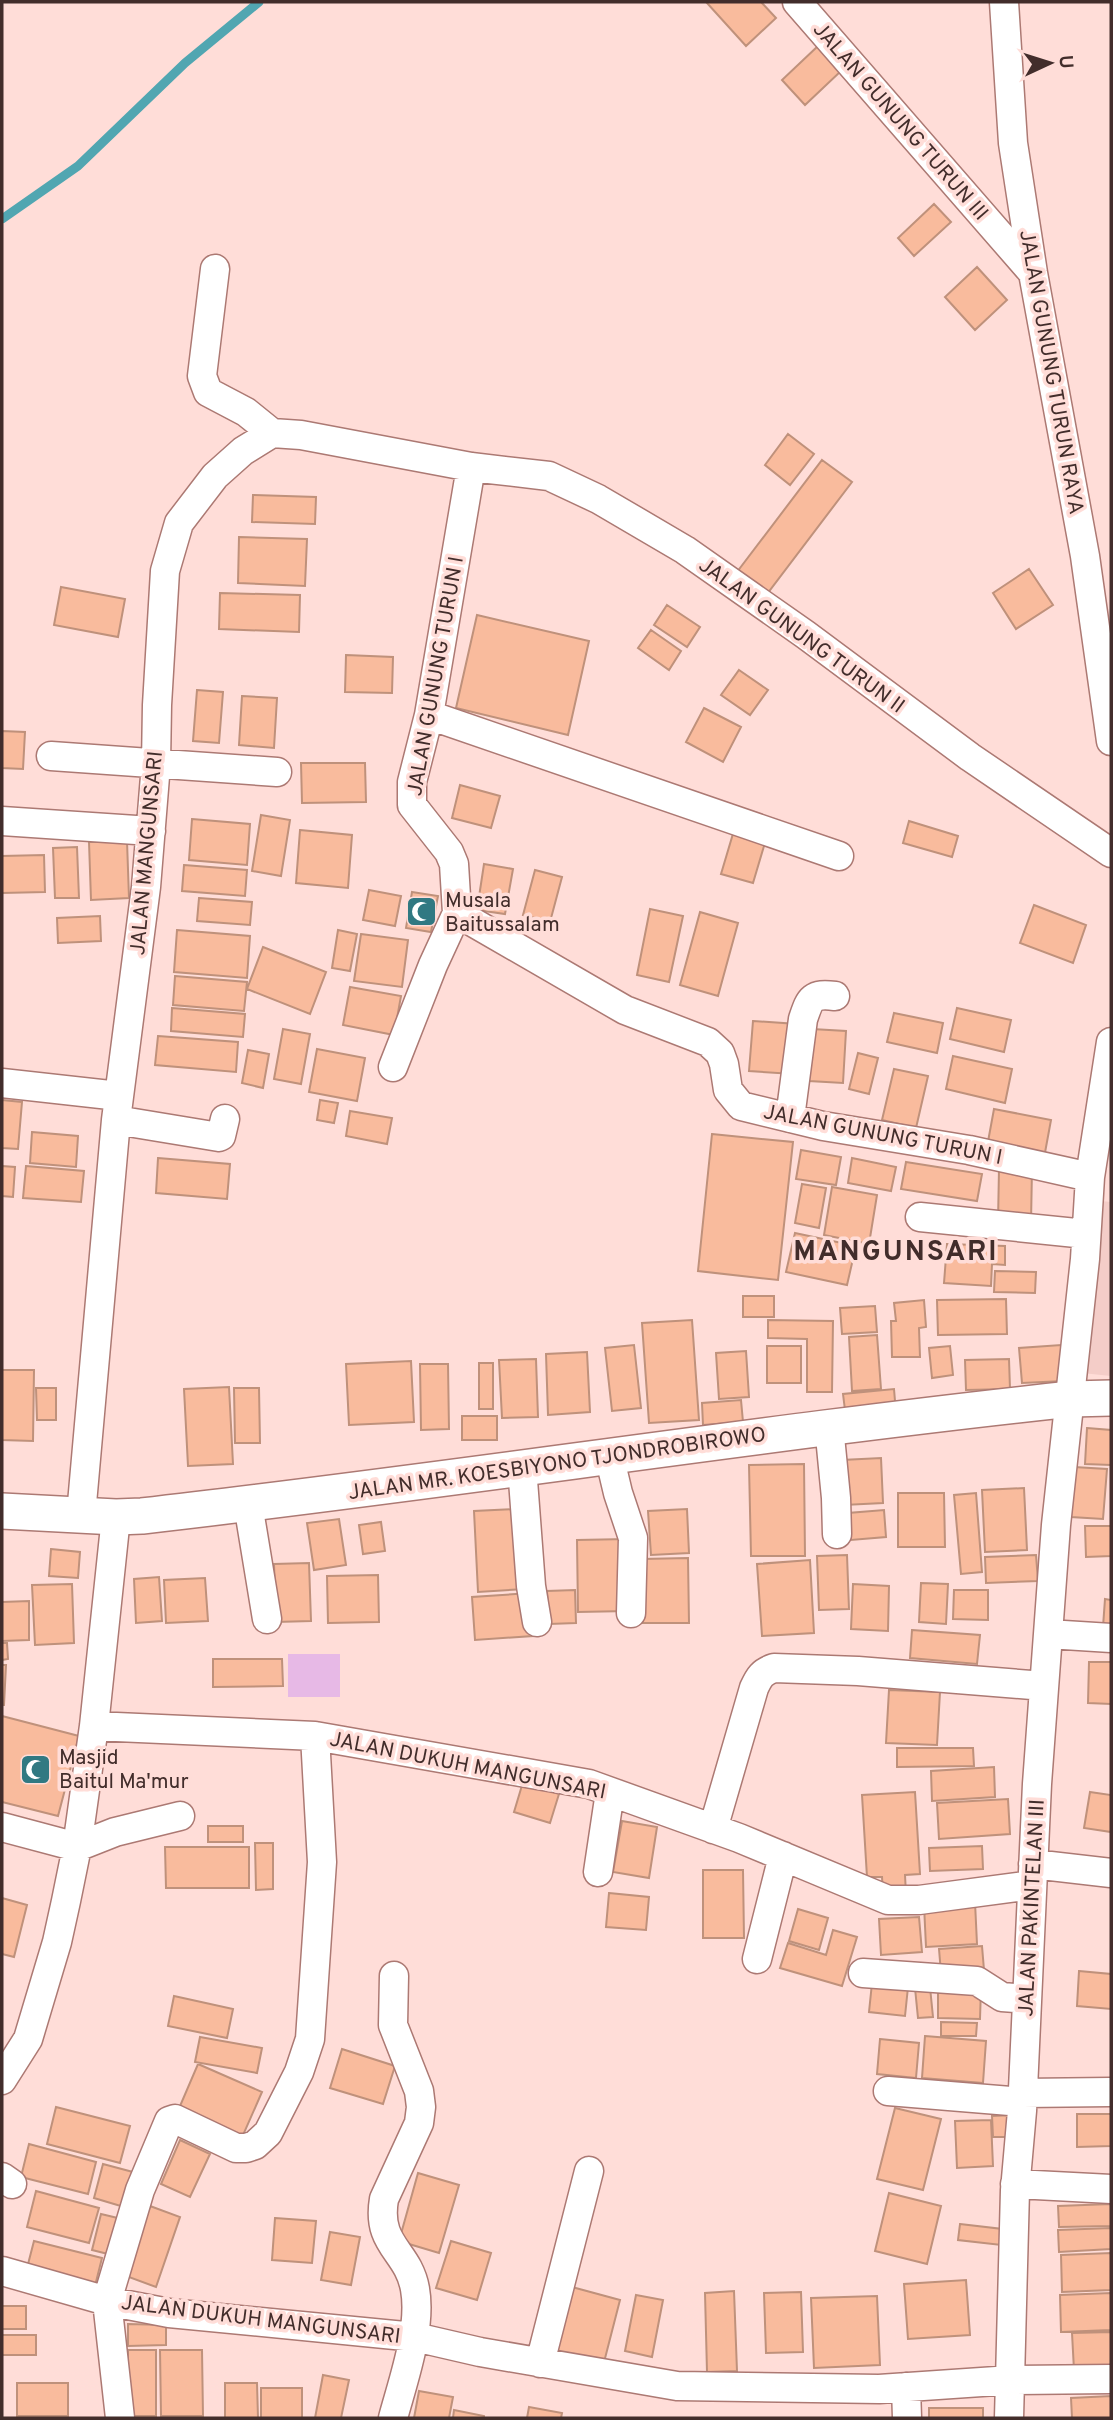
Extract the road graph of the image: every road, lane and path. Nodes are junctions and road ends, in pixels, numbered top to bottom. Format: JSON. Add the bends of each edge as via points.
{"nodes":[{"id":1,"x":797,"y":2,"type":"edge"},
{"id":2,"x":1003,"y":2,"type":"edge"},
{"id":3,"x":215,"y":269,"type":"dead end"},
{"id":4,"x":1033,"y":273,"type":"junction"},
{"id":5,"x":272,"y":433,"type":"junction"},
{"id":6,"x":471,"y":467,"type":"junction"},
{"id":7,"x":429,"y":715,"type":"junction"},
{"id":8,"x":1111,"y":741,"type":"edge"},
{"id":9,"x":51,"y":757,"type":"dead end"},
{"id":10,"x":156,"y":764,"type":"junction"},
{"id":11,"x":277,"y":772,"type":"dead end"},
{"id":12,"x":2,"y":821,"type":"edge"},
{"id":13,"x":151,"y":831,"type":"junction"},
{"id":14,"x":1111,"y":853,"type":"edge"},
{"id":15,"x":839,"y":856,"type":"dead end"},
{"id":16,"x":457,"y":913,"type":"junction"},
{"id":17,"x":835,"y":996,"type":"dead end"},
{"id":18,"x":1111,"y":1042,"type":"edge"},
{"id":19,"x":393,"y":1067,"type":"dead end"},
{"id":20,"x":1108,"y":1081,"type":"edge"},
{"id":21,"x":2,"y":1083,"type":"edge"},
{"id":22,"x":118,"y":1108,"type":"junction"},
{"id":23,"x":790,"y":1118,"type":"junction"},
{"id":24,"x":225,"y":1119,"type":"dead end"},
{"id":25,"x":1090,"y":1177,"type":"junction"},
{"id":26,"x":920,"y":1217,"type":"dead end"},
{"id":27,"x":1086,"y":1234,"type":"junction"},
{"id":28,"x":1111,"y":1398,"type":"edge"},
{"id":29,"x":1071,"y":1399,"type":"junction"},
{"id":30,"x":829,"y":1426,"type":"junction"},
{"id":31,"x":609,"y":1455,"type":"junction"},
{"id":32,"x":522,"y":1467,"type":"junction"},
{"id":33,"x":248,"y":1504,"type":"junction"},
{"id":34,"x":2,"y":1511,"type":"edge"},
{"id":35,"x":81,"y":1515,"type":"junction"},
{"id":36,"x":116,"y":1517,"type":"junction"},
{"id":37,"x":837,"y":1534,"type":"dead end"},
{"id":38,"x":631,"y":1613,"type":"dead end"},
{"id":39,"x":267,"y":1619,"type":"dead end"},
{"id":40,"x":537,"y":1622,"type":"dead end"},
{"id":41,"x":1048,"y":1634,"type":"junction"},
{"id":42,"x":1111,"y":1638,"type":"edge"},
{"id":43,"x":1044,"y":1686,"type":"junction"},
{"id":44,"x":94,"y":1726,"type":"junction"},
{"id":45,"x":315,"y":1736,"type":"junction"},
{"id":46,"x":610,"y":1792,"type":"junction"},
{"id":47,"x":180,"y":1816,"type":"dead end"},
{"id":48,"x":2,"y":1827,"type":"edge"},
{"id":49,"x":713,"y":1829,"type":"junction"},
{"id":50,"x":77,"y":1847,"type":"junction"},
{"id":51,"x":783,"y":1856,"type":"junction"},
{"id":52,"x":598,"y":1872,"type":"dead end"},
{"id":53,"x":1111,"y":1873,"type":"edge"},
{"id":54,"x":1033,"y":1874,"type":"junction"},
{"id":55,"x":757,"y":1959,"type":"dead end"},
{"id":56,"x":863,"y":1973,"type":"dead end"},
{"id":57,"x":394,"y":1976,"type":"dead end"},
{"id":58,"x":1027,"y":1999,"type":"junction"},
{"id":59,"x":2,"y":2080,"type":"edge"},
{"id":60,"x":888,"y":2091,"type":"dead end"},
{"id":61,"x":1111,"y":2092,"type":"edge"},
{"id":62,"x":1023,"y":2097,"type":"junction"},
{"id":63,"x":589,"y":2171,"type":"dead end"},
{"id":64,"x":1015,"y":2184,"type":"junction"},
{"id":65,"x":1111,"y":2189,"type":"edge"},
{"id":66,"x":2,"y":2271,"type":"edge"},
{"id":67,"x":107,"y":2301,"type":"junction"},
{"id":68,"x":415,"y":2337,"type":"junction"},
{"id":69,"x":540,"y":2362,"type":"junction"},
{"id":70,"x":1111,"y":2379,"type":"edge"},
{"id":71,"x":1011,"y":2381,"type":"junction"},
{"id":72,"x":906,"y":2387,"type":"junction"},
{"id":73,"x":120,"y":2418,"type":"edge"},
{"id":74,"x":393,"y":2418,"type":"edge"},
{"id":75,"x":907,"y":2418,"type":"edge"},
{"id":76,"x":1009,"y":2418,"type":"edge"}],
"edges":[{"from":1,"to":4,"type":"street","name":"JALAN GUNUNG TURUN III"},
{"from":2,"to":4,"type":"street","name":"JALAN GUNUNG TURUN RAYA","via":[[1013,143]]},
{"from":3,"to":5,"type":"street","via":[[202,376],[208,392],[246,412]]},
{"from":4,"to":8,"type":"street","name":"JALAN GUNUNG TURUN RAYA","via":[[1085,556]]},
{"from":5,"to":6,"type":"street"},
{"from":5,"to":10,"type":"street","name":"JALAN MANGUNSARI","via":[[215,476],[179,523],[164,571]]},
{"from":6,"to":7,"type":"street","name":"JALAN GUNUNG TURUN I"},
{"from":6,"to":14,"type":"street","name":"JALAN GUNUNG TURUN II","via":[[548,476],[598,499],[685,550]]},
{"from":7,"to":15,"type":"street"},
{"from":7,"to":16,"type":"street","name":"JALAN GUNUNG TURUN I","via":[[412,782],[412,805],[449,852]]},
{"from":9,"to":10,"type":"street"},
{"from":10,"to":11,"type":"street"},
{"from":10,"to":13,"type":"street","name":"JALAN MANGUNSARI"},
{"from":12,"to":13,"type":"street"},
{"from":13,"to":22,"type":"street","name":"JALAN MANGUNSARI"},
{"from":16,"to":19,"type":"street"},
{"from":16,"to":23,"type":"street","name":"JALAN GUNUNG TURUN I","via":[[625,1010],[708,1042],[720,1053],[734,1100],[741,1106]]},
{"from":17,"to":23,"type":"street","via":[[815,996],[806,1010]]},
{"from":18,"to":20,"type":"street"},
{"from":20,"to":25,"type":"street"},
{"from":21,"to":22,"type":"street"},
{"from":22,"to":24,"type":"street","via":[[219,1137]]},
{"from":22,"to":35,"type":"street","name":"JALAN MANGUNSARI"},
{"from":23,"to":25,"type":"street","name":"JALAN GUNUNG TURUN I"},
{"from":25,"to":27,"type":"street"},
{"from":26,"to":27,"type":"street"},
{"from":27,"to":29,"type":"street"},
{"from":28,"to":29,"type":"main road","name":"JALAN MR. KOESBIYONO TJONDROBIROWO"},
{"from":29,"to":30,"type":"main road","name":"JALAN MR. KOESBIYONO TJONDROBIROWO"},
{"from":29,"to":41,"type":"street","name":"JALAN PAKINTELAN III"},
{"from":30,"to":31,"type":"main road","name":"JALAN MR. KOESBIYONO TJONDROBIROWO"},
{"from":30,"to":37,"type":"street"},
{"from":31,"to":32,"type":"main road","name":"JALAN MR. KOESBIYONO TJONDROBIROWO"},
{"from":31,"to":38,"type":"street","via":[[633,1538]]},
{"from":32,"to":33,"type":"main road","name":"JALAN MR. KOESBIYONO TJONDROBIROWO"},
{"from":32,"to":40,"type":"street"},
{"from":33,"to":36,"type":"main road","name":"JALAN MR. KOESBIYONO TJONDROBIROWO"},
{"from":33,"to":39,"type":"street"},
{"from":34,"to":35,"type":"main road","name":"JALAN MR. KOESBIYONO TJONDROBIROWO"},
{"from":35,"to":36,"type":"main road","name":"JALAN MR. KOESBIYONO TJONDROBIROWO"},
{"from":36,"to":44,"type":"street"},
{"from":41,"to":42,"type":"street"},
{"from":41,"to":43,"type":"street","name":"JALAN PAKINTELAN III"},
{"from":43,"to":49,"type":"street","via":[[858,1671],[766,1671],[754,1688]]},
{"from":43,"to":54,"type":"street","name":"JALAN PAKINTELAN III"},
{"from":44,"to":45,"type":"street","name":"JALAN DUKUH MANGUNSARI"},
{"from":44,"to":50,"type":"street"},
{"from":45,"to":46,"type":"street","name":"JALAN DUKUH MANGUNSARI","via":[[589,1784]]},
{"from":45,"to":67,"type":"street","name":"JALAN DUKUH MANGUNSARI","via":[[322,1862],[310,2039],[299,2072],[268,2133],[255,2145],[236,2148],[173,2119],[167,2126],[140,2190]]},
{"from":46,"to":49,"type":"street","name":"JALAN DUKUH MANGUNSARI"},
{"from":46,"to":52,"type":"street"},
{"from":47,"to":50,"type":"street","via":[[151,1821]]},
{"from":48,"to":50,"type":"street"},
{"from":49,"to":51,"type":"street","name":"JALAN DUKUH MANGUNSARI"},
{"from":50,"to":59,"type":"street","via":[[57,1942],[28,2039]]},
{"from":51,"to":54,"type":"street","name":"JALAN DUKUH MANGUNSARI","via":[[888,1900],[919,1900]]},
{"from":51,"to":55,"type":"street"},
{"from":53,"to":54,"type":"street","name":"JALAN DUKUH MANGUNSARI"},
{"from":54,"to":58,"type":"street","name":"JALAN PAKINTELAN III"},
{"from":56,"to":58,"type":"street","via":[[977,1981],[1002,1997]]},
{"from":57,"to":68,"type":"street","via":[[393,2025],[421,2107],[419,2123],[382,2213],[384,2234],[406,2265],[415,2290]]},
{"from":58,"to":62,"type":"street","name":"JALAN PAKINTELAN III"},
{"from":60,"to":62,"type":"street"},
{"from":61,"to":62,"type":"street"},
{"from":62,"to":64,"type":"street","name":"JALAN PAKINTELAN III"},
{"from":63,"to":69,"type":"street"},
{"from":64,"to":65,"type":"street"},
{"from":64,"to":71,"type":"street","name":"JALAN PAKINTELAN III"},
{"from":66,"to":67,"type":"street","name":"JALAN DUKUH MANGUNSARI"},
{"from":67,"to":68,"type":"street","name":"JALAN DUKUH MANGUNSARI","via":[[169,2313]]},
{"from":67,"to":73,"type":"street","name":"JALAN DUKUH MANGUNSARI"},
{"from":68,"to":69,"type":"street","name":"JALAN DUKUH MANGUNSARI"},
{"from":68,"to":74,"type":"street","name":"JALAN DUKUH MANGUNSARI"},
{"from":69,"to":72,"type":"street","name":"JALAN DUKUH MANGUNSARI","via":[[677,2386]]},
{"from":70,"to":71,"type":"street","name":"JALAN DUKUH MANGUNSARI"},
{"from":71,"to":72,"type":"street","name":"JALAN DUKUH MANGUNSARI"},
{"from":71,"to":76,"type":"street","name":"JALAN PAKINTELAN III"},
{"from":72,"to":75,"type":"street"}]}
